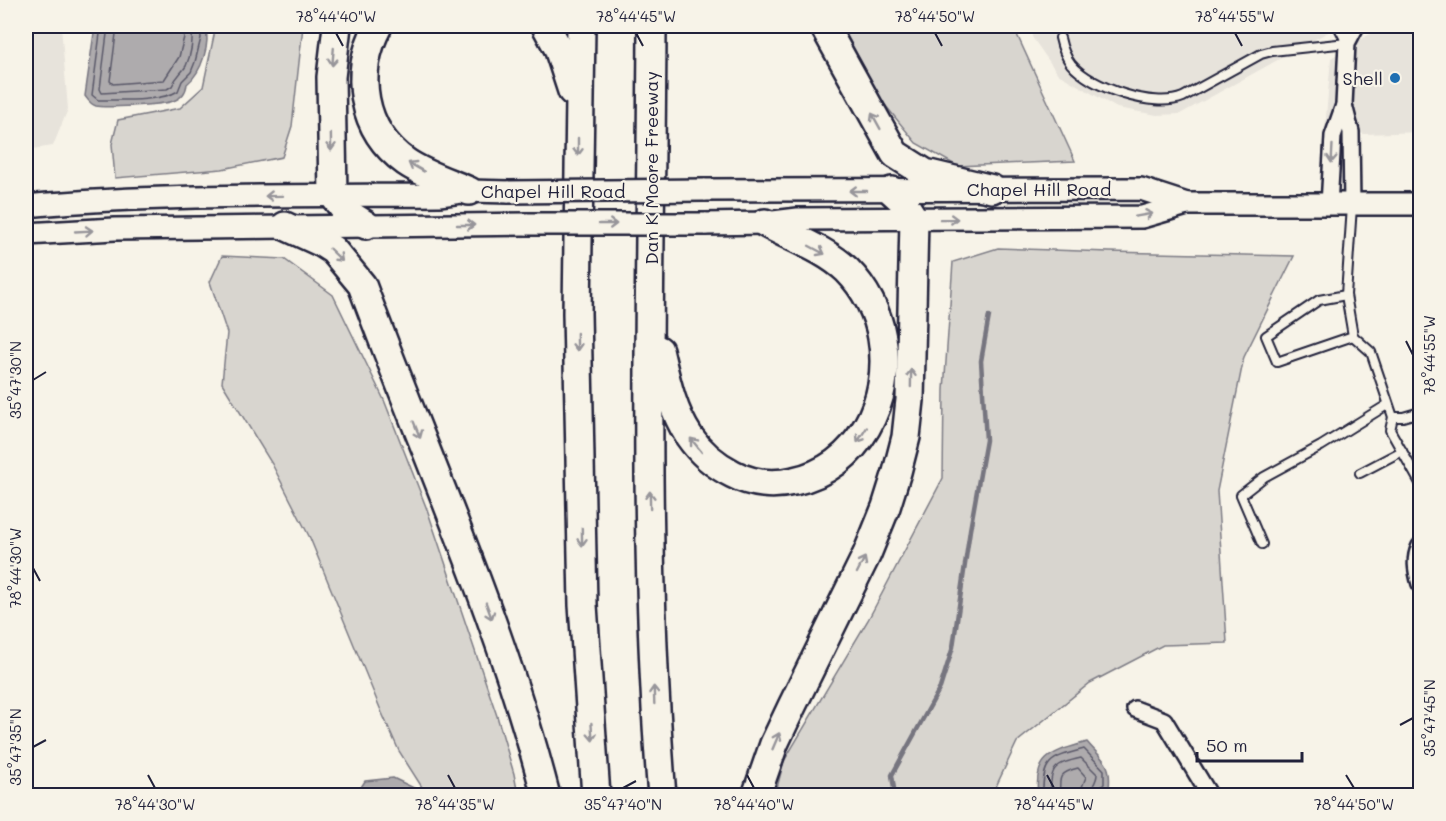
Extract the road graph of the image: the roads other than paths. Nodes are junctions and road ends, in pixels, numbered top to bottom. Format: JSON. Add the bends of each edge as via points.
{"nodes":[{"id":1,"x":337,"y":26,"type":"edge"},
{"id":2,"x":378,"y":26,"type":"edge"},
{"id":3,"x":546,"y":26,"type":"edge"},
{"id":4,"x":581,"y":26,"type":"edge"},
{"id":5,"x":652,"y":26,"type":"edge"},
{"id":6,"x":824,"y":26,"type":"edge"},
{"id":7,"x":1338,"y":26,"type":"edge"},
{"id":8,"x":1356,"y":26,"type":"edge"},
{"id":9,"x":1060,"y":38,"type":"dead end"},
{"id":10,"x":1347,"y":43,"type":"junction"},
{"id":11,"x":1344,"y":105,"type":"junction"},
{"id":12,"x":578,"y":109,"type":"junction"},
{"id":13,"x":992,"y":189,"type":"junction"},
{"id":14,"x":469,"y":191,"type":"junction"},
{"id":15,"x":892,"y":191,"type":"junction"},
{"id":16,"x":333,"y":195,"type":"junction"},
{"id":17,"x":1187,"y":204,"type":"junction"},
{"id":18,"x":1420,"y":204,"type":"edge"},
{"id":19,"x":1329,"y":205,"type":"junction"},
{"id":20,"x":26,"y":206,"type":"edge"},
{"id":21,"x":1352,"y":206,"type":"junction"},
{"id":22,"x":914,"y":219,"type":"junction"},
{"id":23,"x":765,"y":223,"type":"junction"},
{"id":24,"x":366,"y":225,"type":"junction"},
{"id":25,"x":285,"y":226,"type":"junction"},
{"id":26,"x":26,"y":234,"type":"edge"},
{"id":27,"x":1346,"y":295,"type":"junction"},
{"id":28,"x":650,"y":310,"type":"junction"},
{"id":29,"x":1353,"y":336,"type":"junction"},
{"id":30,"x":1387,"y":405,"type":"junction"},
{"id":31,"x":1420,"y":412,"type":"edge"},
{"id":32,"x":1393,"y":417,"type":"junction"},
{"id":33,"x":1402,"y":451,"type":"junction"},
{"id":34,"x":1360,"y":473,"type":"dead end"},
{"id":35,"x":1420,"y":483,"type":"edge"},
{"id":36,"x":1262,"y":544,"type":"dead end"},
{"id":37,"x":1418,"y":550,"type":"edge"},
{"id":38,"x":1420,"y":584,"type":"edge"},
{"id":39,"x":1135,"y":710,"type":"dead end"},
{"id":40,"x":546,"y":795,"type":"edge"},
{"id":41,"x":596,"y":795,"type":"edge"},
{"id":42,"x":662,"y":795,"type":"edge"},
{"id":43,"x":756,"y":795,"type":"edge"},
{"id":44,"x":1210,"y":795,"type":"edge"}],
"edges":[{"from":1,"to":16,"type":"highway","one_way":true,"via":[[331,77]]},
{"from":14,"to":2,"type":"highway","one_way":true,"via":[[408,163],[376,128],[363,78],[367,53]]},
{"from":3,"to":12,"type":"highway","via":[[558,48]]},
{"from":4,"to":12,"type":"highway"},
{"from":5,"to":28,"type":"highway","name":"Dan K Moore Freeway"},
{"from":13,"to":6,"type":"highway","one_way":true,"via":[[925,173],[895,154]]},
{"from":7,"to":10,"type":"lane"},
{"from":8,"to":10,"type":"street"},
{"from":9,"to":10,"type":"lane","via":[[1072,65],[1089,79],[1120,93],[1165,101],[1183,97],[1261,54]]},
{"from":10,"to":11,"type":"street"},
{"from":11,"to":19,"type":"street","one_way":true,"via":[[1333,136]]},
{"from":11,"to":21,"type":"street","via":[[1351,132]]},
{"from":12,"to":41,"type":"highway","one_way":true,"via":[[577,313],[583,605]]},
{"from":13,"to":15,"type":"main road","name":"Chapel Hill Road"},
{"from":13,"to":17,"type":"main road","name":"Chapel Hill Road","via":[[1141,189]]},
{"from":15,"to":14,"type":"main road","name":"Chapel Hill Road","one_way":true,"bridge":true},
{"from":14,"to":16,"type":"main road","name":"Chapel Hill Road","via":[[439,195]]},
{"from":15,"to":22,"type":"highway"},
{"from":16,"to":20,"type":"main road","name":"Chapel Hill Road","one_way":true},
{"from":16,"to":24,"type":"highway","via":[[347,213]]},
{"from":17,"to":19,"type":"main road","name":"Chapel Hill Road"},
{"from":22,"to":17,"type":"main road","name":"Chapel Hill Road","one_way":true,"via":[[1142,217]]},
{"from":18,"to":21,"type":"main road","name":"Chapel Hill Road"},
{"from":19,"to":21,"type":"main road","name":"Chapel Hill Road"},
{"from":21,"to":27,"type":"lane"},
{"from":22,"to":23,"type":"main road","name":"Chapel Hill Road","via":[[798,219]]},
{"from":43,"to":22,"type":"highway","one_way":true,"via":[[774,744],[867,554],[897,472],[910,400]]},
{"from":24,"to":23,"type":"main road","name":"Chapel Hill Road","one_way":true,"bridge":true},
{"from":23,"to":28,"type":"highway","one_way":true,"via":[[838,262],[864,292],[877,317],[884,347],[882,389],[864,431],[837,462],[814,475],[775,484],[738,477],[705,456],[677,414]]},
{"from":24,"to":25,"type":"main road","name":"Chapel Hill Road"},
{"from":26,"to":25,"type":"main road","name":"Chapel Hill Road","one_way":true},
{"from":25,"to":40,"type":"highway","one_way":true,"via":[[333,250],[362,285],[500,642]]},
{"from":27,"to":29,"type":"lane"},
{"from":27,"to":29,"type":"lane","via":[[1319,300],[1266,336],[1277,362]]},
{"from":42,"to":28,"type":"highway","one_way":true,"via":[[654,700],[648,426]]},
{"from":29,"to":30,"type":"lane","via":[[1371,352]]},
{"from":30,"to":32,"type":"lane"},
{"from":30,"to":36,"type":"lane","via":[[1263,477],[1241,495]]},
{"from":31,"to":32,"type":"lane"},
{"from":32,"to":33,"type":"lane","via":[[1390,430]]},
{"from":33,"to":34,"type":"lane"},
{"from":33,"to":35,"type":"lane"},
{"from":37,"to":38,"type":"street"},
{"from":39,"to":44,"type":"street","via":[[1164,720]]}]}
